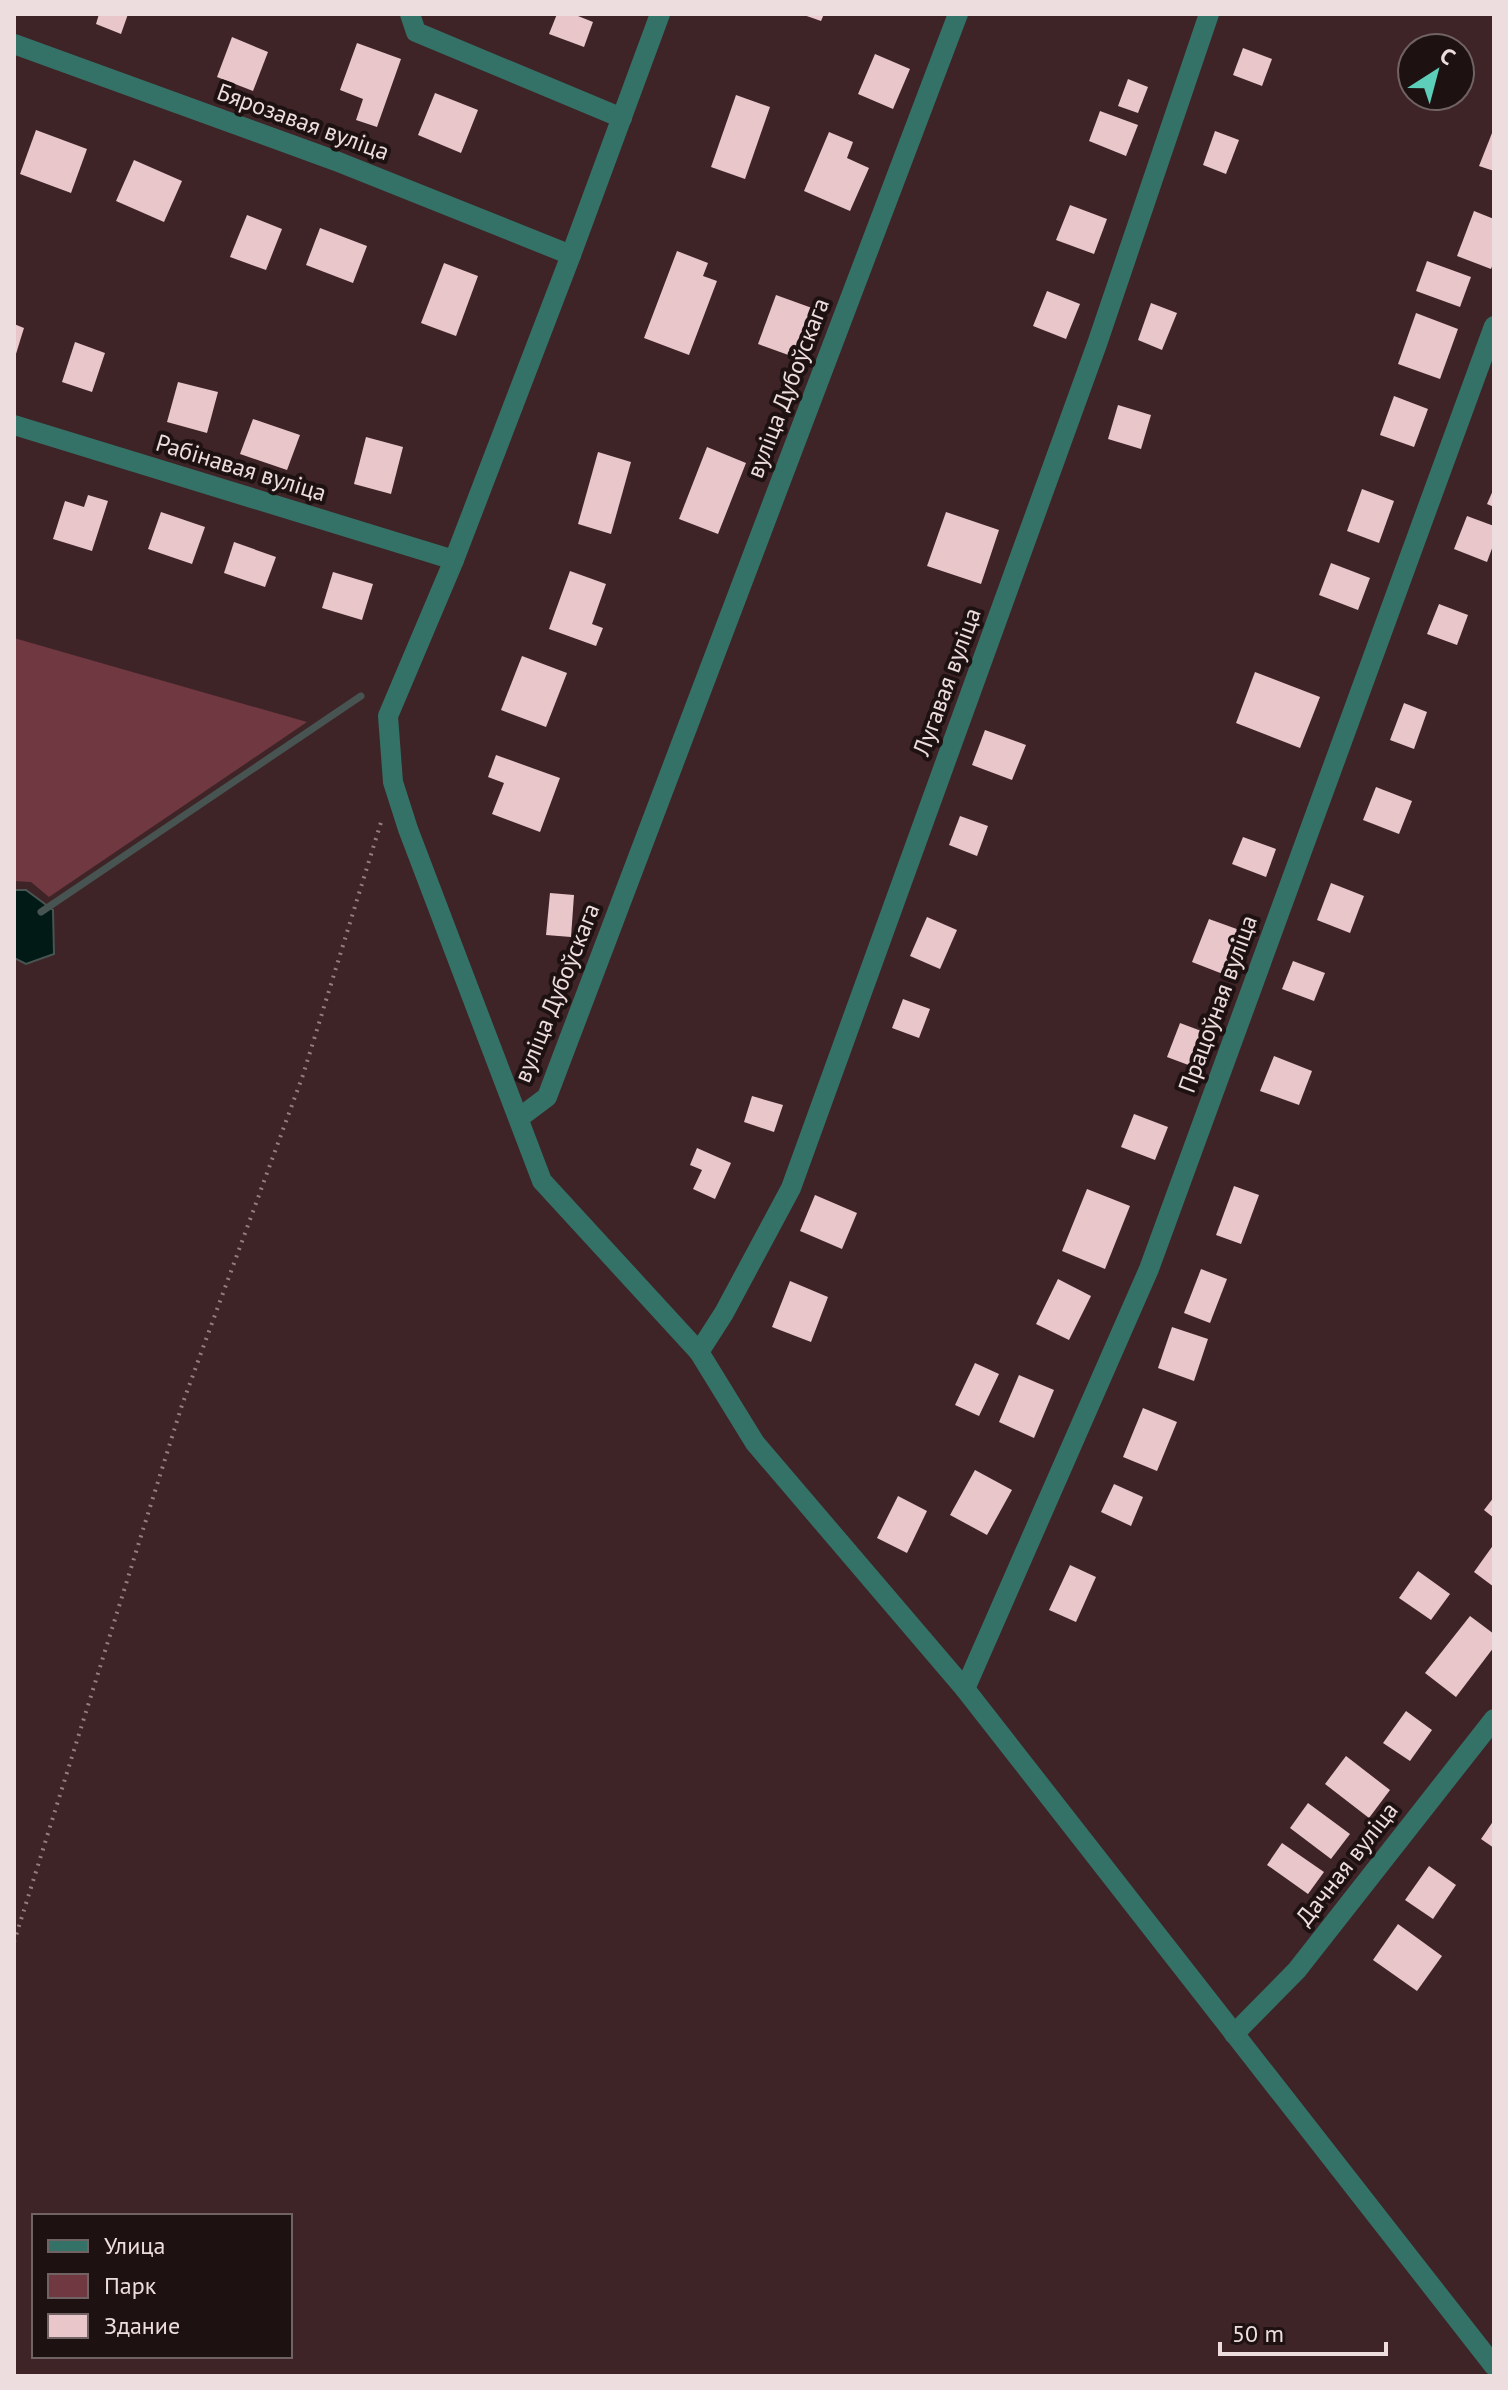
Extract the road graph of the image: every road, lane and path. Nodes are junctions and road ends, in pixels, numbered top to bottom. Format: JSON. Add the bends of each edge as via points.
{"nodes":[{"id":1,"x":410,"y":14,"type":"edge"},
{"id":2,"x":660,"y":14,"type":"edge"},
{"id":3,"x":958,"y":14,"type":"edge"},
{"id":4,"x":1209,"y":14,"type":"edge"},
{"id":5,"x":14,"y":44,"type":"edge"},
{"id":6,"x":622,"y":118,"type":"junction"},
{"id":7,"x":571,"y":255,"type":"junction"},
{"id":8,"x":1494,"y":326,"type":"edge"},
{"id":9,"x":14,"y":425,"type":"edge"},
{"id":10,"x":454,"y":560,"type":"junction"},
{"id":11,"x":393,"y":782,"type":"junction"},
{"id":12,"x":519,"y":1118,"type":"junction"},
{"id":13,"x":699,"y":1352,"type":"junction"},
{"id":14,"x":965,"y":1689,"type":"junction"},
{"id":15,"x":1494,"y":1719,"type":"edge"},
{"id":16,"x":14,"y":1942,"type":"edge"},
{"id":17,"x":1234,"y":2034,"type":"junction"},
{"id":18,"x":1494,"y":2366,"type":"edge"}],
"edges":[{"from":1,"to":6,"type":"street","via":[[416,32]]},
{"from":2,"to":6,"type":"street","name":"вуліца Дубоўскага"},
{"from":3,"to":12,"type":"street","name":"вуліца Дубоўскага","via":[[547,1097]]},
{"from":4,"to":13,"type":"street","name":"Лугавая вуліца","via":[[1097,344],[791,1188]]},
{"from":5,"to":7,"type":"street","name":"Бярозавая вуліца","via":[[336,161]]},
{"from":6,"to":7,"type":"street","name":"вуліца Дубоўскага"},
{"from":7,"to":10,"type":"street","name":"вуліца Дубоўскага"},
{"from":8,"to":14,"type":"street","name":"Працоўная вуліца","via":[[1149,1269]]},
{"from":9,"to":10,"type":"street","name":"Рабінавая вуліца"},
{"from":10,"to":11,"type":"street","name":"вуліца Дубоўскага","via":[[388,716]]},
{"from":11,"to":12,"type":"street","name":"вуліца Дубоўскага"},
{"from":11,"to":16,"type":"path","via":[[303,1075],[182,1405]]},
{"from":12,"to":13,"type":"street","via":[[542,1181]]},
{"from":13,"to":14,"type":"street","via":[[755,1443]]},
{"from":14,"to":17,"type":"street"},
{"from":15,"to":17,"type":"street","name":"Дачная вуліца","via":[[1297,1970]]},
{"from":17,"to":18,"type":"street"}]}
